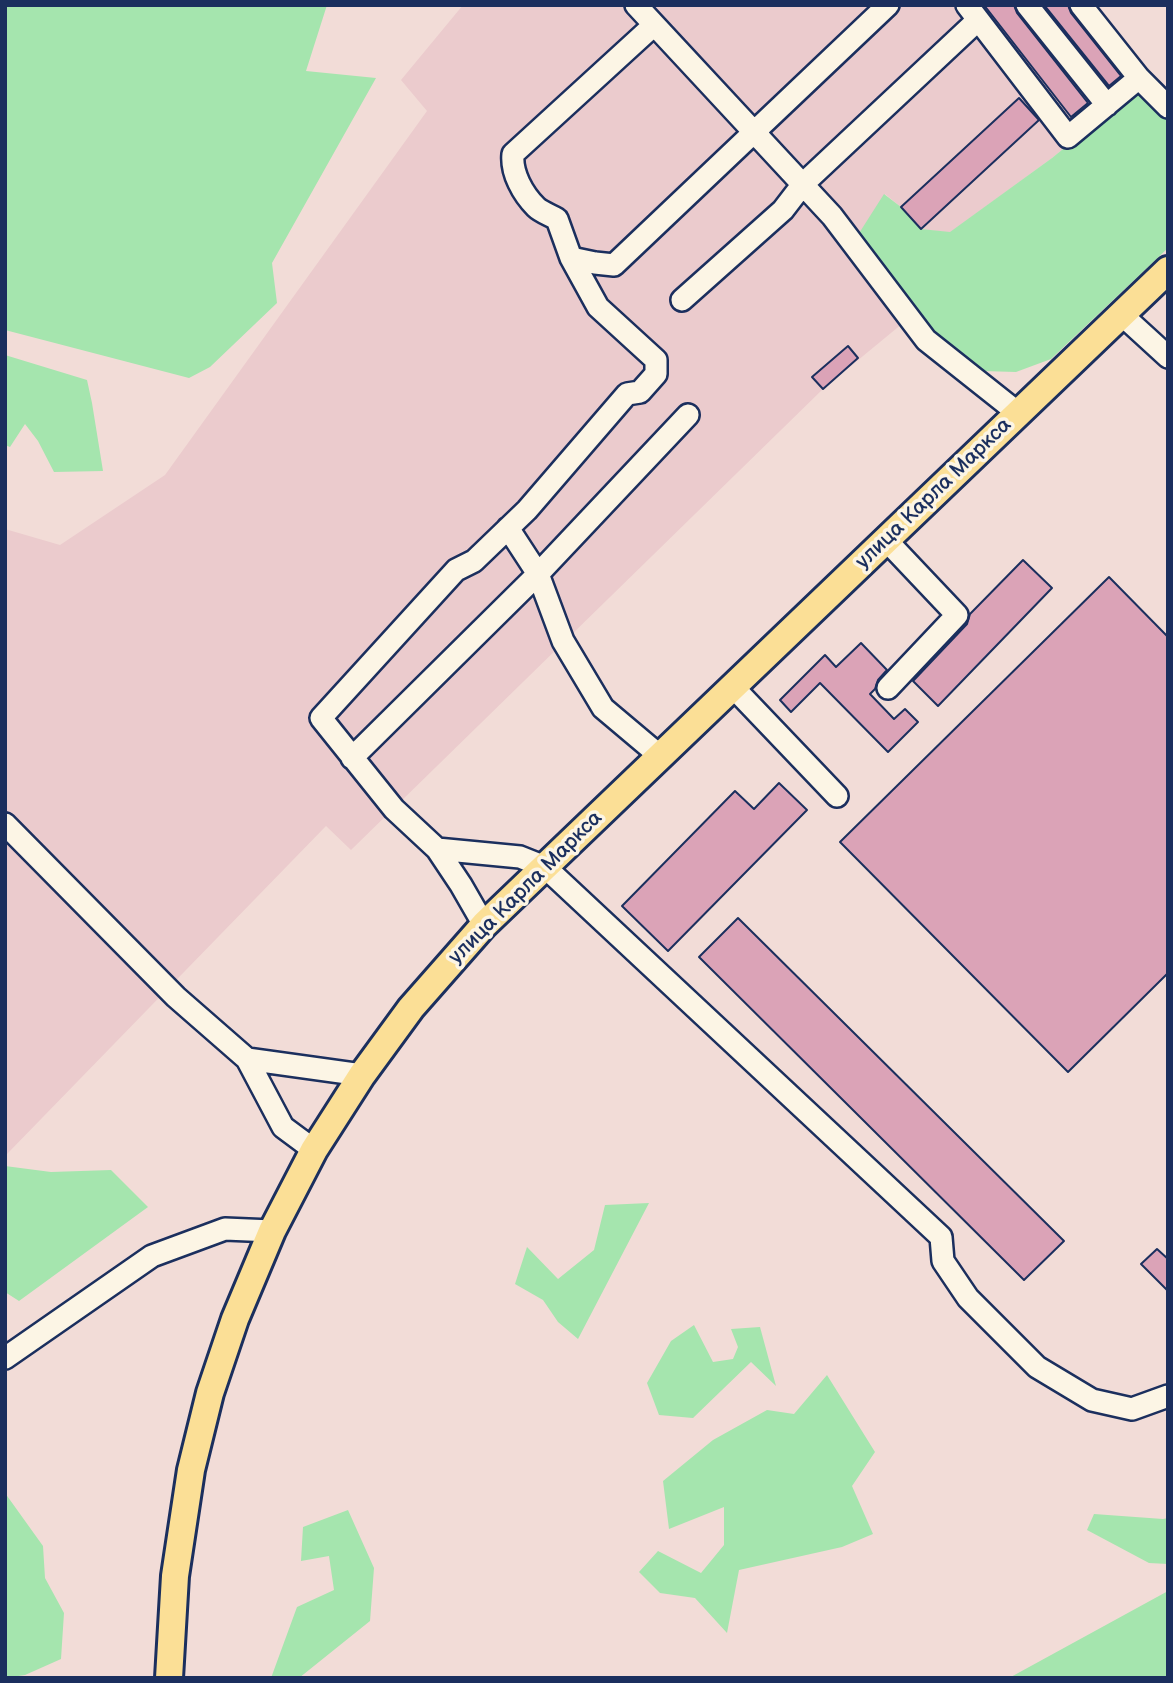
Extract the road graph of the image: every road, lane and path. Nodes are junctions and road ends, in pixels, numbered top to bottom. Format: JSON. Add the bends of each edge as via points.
{"nodes":[{"id":1,"x":636,"y":5,"type":"edge"},
{"id":2,"x":888,"y":5,"type":"edge"},
{"id":3,"x":1027,"y":5,"type":"edge"},
{"id":4,"x":1081,"y":5,"type":"edge"},
{"id":5,"x":973,"y":12,"type":"edge"},
{"id":6,"x":654,"y":24,"type":"junction"},
{"id":7,"x":1139,"y":78,"type":"junction"},
{"id":8,"x":1107,"y":105,"type":"junction"},
{"id":9,"x":1168,"y":107,"type":"edge"},
{"id":10,"x":754,"y":132,"type":"junction"},
{"id":11,"x":803,"y":184,"type":"junction"},
{"id":12,"x":571,"y":258,"type":"junction"},
{"id":13,"x":1168,"y":270,"type":"edge"},
{"id":14,"x":682,"y":300,"type":"dead end"},
{"id":15,"x":1121,"y":314,"type":"junction"},
{"id":16,"x":1168,"y":357,"type":"edge"},
{"id":17,"x":1018,"y":413,"type":"junction"},
{"id":18,"x":688,"y":415,"type":"dead end"},
{"id":19,"x":508,"y":528,"type":"junction"},
{"id":20,"x":886,"y":540,"type":"junction"},
{"id":21,"x":538,"y":575,"type":"junction"},
{"id":22,"x":733,"y":687,"type":"junction"},
{"id":23,"x":887,"y":688,"type":"dead end"},
{"id":24,"x":660,"y":756,"type":"junction"},
{"id":25,"x":352,"y":758,"type":"junction"},
{"id":26,"x":837,"y":796,"type":"dead end"},
{"id":27,"x":5,"y":824,"type":"edge"},
{"id":28,"x":437,"y":849,"type":"junction"},
{"id":29,"x":489,"y":854,"type":"junction"},
{"id":30,"x":545,"y":867,"type":"junction"},
{"id":31,"x":461,"y":885,"type":"junction"},
{"id":32,"x":484,"y":926,"type":"junction"},
{"id":33,"x":247,"y":1059,"type":"junction"},
{"id":34,"x":362,"y":1075,"type":"junction"},
{"id":35,"x":314,"y":1150,"type":"junction"},
{"id":36,"x":272,"y":1231,"type":"junction"},
{"id":37,"x":5,"y":1358,"type":"edge"},
{"id":38,"x":1168,"y":1396,"type":"edge"},
{"id":39,"x":169,"y":1678,"type":"edge"}],
"edges":[{"from":1,"to":6,"type":"street"},
{"from":2,"to":10,"type":"street"},
{"from":3,"to":8,"type":"street"},
{"from":4,"to":7,"type":"street"},
{"from":5,"to":8,"type":"street","via":[[1068,137]]},
{"from":5,"to":11,"type":"street"},
{"from":6,"to":10,"type":"street"},
{"from":6,"to":12,"type":"street","via":[[513,154],[520,187],[538,209],[556,219]]},
{"from":7,"to":8,"type":"street"},
{"from":7,"to":9,"type":"street"},
{"from":10,"to":11,"type":"street"},
{"from":10,"to":12,"type":"street","via":[[614,265]]},
{"from":11,"to":14,"type":"street","via":[[783,210]]},
{"from":11,"to":17,"type":"street","via":[[926,340]]},
{"from":12,"to":19,"type":"street","via":[[598,307],[656,360],[656,374],[640,393],[627,394]]},
{"from":13,"to":15,"type":"main road","name":"улица Карла Маркса"},
{"from":15,"to":16,"type":"street"},
{"from":15,"to":17,"type":"main road","name":"улица Карла Маркса"},
{"from":17,"to":20,"type":"main road","name":"улица Карла Маркса"},
{"from":18,"to":21,"type":"street"},
{"from":19,"to":21,"type":"street"},
{"from":19,"to":25,"type":"street","via":[[474,561],[456,570],[321,718]]},
{"from":20,"to":22,"type":"main road","name":"улица Карла Маркса"},
{"from":20,"to":23,"type":"street","via":[[957,615]]},
{"from":21,"to":24,"type":"street","via":[[563,641],[603,708]]},
{"from":21,"to":25,"type":"street"},
{"from":22,"to":24,"type":"main road","name":"улица Карла Маркса"},
{"from":22,"to":26,"type":"street"},
{"from":24,"to":30,"type":"main road","name":"улица Карла Маркса"},
{"from":25,"to":28,"type":"street","via":[[394,809]]},
{"from":27,"to":33,"type":"street","via":[[176,997]]},
{"from":28,"to":29,"type":"street"},
{"from":28,"to":31,"type":"street"},
{"from":29,"to":30,"type":"street"},
{"from":29,"to":31,"type":"street"},
{"from":30,"to":32,"type":"main road","name":"улица Карла Маркса"},
{"from":30,"to":38,"type":"street","via":[[941,1237],[943,1261],[968,1298],[1037,1367],[1092,1400],[1132,1409]]},
{"from":31,"to":32,"type":"street"},
{"from":32,"to":34,"type":"main road","name":"улица Карла Маркса","via":[[411,1008]]},
{"from":33,"to":34,"type":"street"},
{"from":33,"to":35,"type":"street","via":[[283,1127]]},
{"from":34,"to":35,"type":"main road","name":"улица Карла Маркса"},
{"from":35,"to":36,"type":"main road","name":"улица Карла Маркса"},
{"from":36,"to":37,"type":"street","via":[[225,1229],[152,1256]]},
{"from":36,"to":39,"type":"main road","name":"улица Карла Маркса","via":[[234,1319],[191,1471],[174,1576]]}]}
